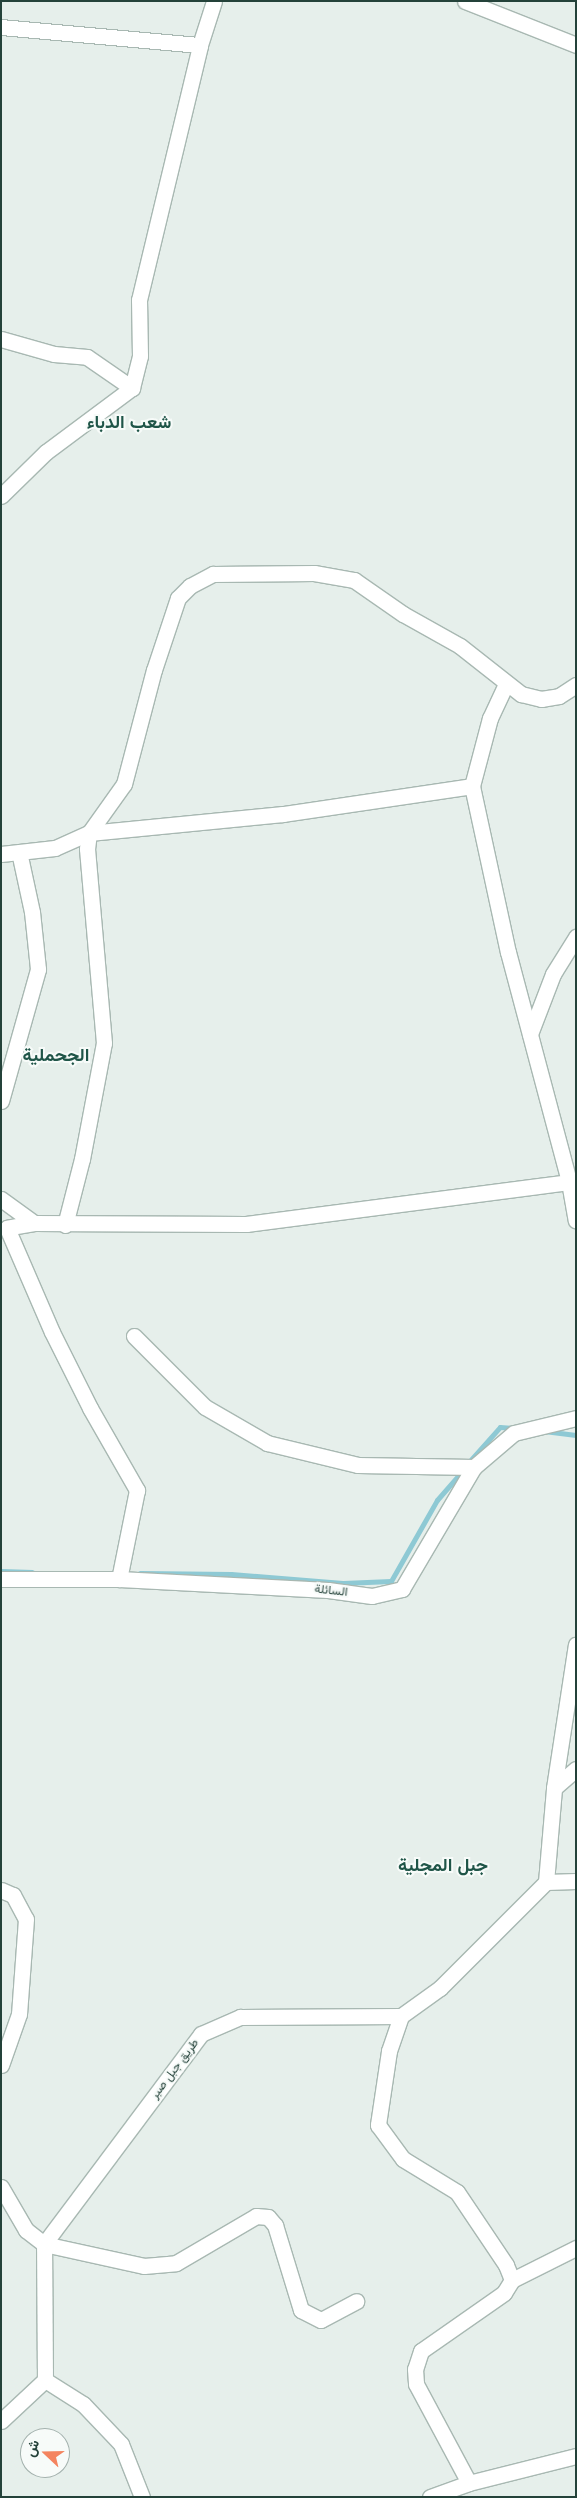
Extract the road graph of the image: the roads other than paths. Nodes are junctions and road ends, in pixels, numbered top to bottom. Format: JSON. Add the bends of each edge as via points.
{"nodes":[{"id":1,"x":214,"y":1,"type":"edge"},
{"id":2,"x":465,"y":1,"type":"edge"},
{"id":3,"x":1,"y":26,"type":"edge"},
{"id":4,"x":200,"y":44,"type":"junction"},
{"id":5,"x":576,"y":46,"type":"edge"},
{"id":6,"x":1,"y":339,"type":"edge"},
{"id":7,"x":132,"y":388,"type":"junction"},
{"id":8,"x":1,"y":496,"type":"edge"},
{"id":9,"x":506,"y":684,"type":"junction"},
{"id":10,"x":576,"y":685,"type":"edge"},
{"id":11,"x":472,"y":786,"type":"junction"},
{"id":12,"x":89,"y":833,"type":"junction"},
{"id":13,"x":19,"y":852,"type":"junction"},
{"id":14,"x":1,"y":854,"type":"edge"},
{"id":15,"x":576,"y":937,"type":"edge"},
{"id":16,"x":530,"y":1034,"type":"junction"},
{"id":17,"x":1,"y":1101,"type":"edge"},
{"id":18,"x":572,"y":1182,"type":"edge"},
{"id":19,"x":1,"y":1198,"type":"edge"},
{"id":20,"x":576,"y":1220,"type":"edge"},
{"id":21,"x":34,"y":1223,"type":"junction"},
{"id":22,"x":66,"y":1224,"type":"junction"},
{"id":23,"x":4,"y":1228,"type":"edge"},
{"id":24,"x":134,"y":1336,"type":"dead end"},
{"id":25,"x":576,"y":1418,"type":"edge"},
{"id":26,"x":474,"y":1467,"type":"junction"},
{"id":27,"x":1,"y":1579,"type":"edge"},
{"id":28,"x":119,"y":1579,"type":"junction"},
{"id":29,"x":576,"y":1645,"type":"edge"},
{"id":30,"x":576,"y":1769,"type":"edge"},
{"id":31,"x":554,"y":1788,"type":"junction"},
{"id":32,"x":576,"y":1881,"type":"edge"},
{"id":33,"x":546,"y":1882,"type":"junction"},
{"id":34,"x":1,"y":1890,"type":"edge"},
{"id":35,"x":400,"y":2016,"type":"junction"},
{"id":36,"x":1,"y":2065,"type":"edge"},
{"id":37,"x":1,"y":2187,"type":"edge"},
{"id":38,"x":44,"y":2244,"type":"junction"},
{"id":39,"x":576,"y":2248,"type":"edge"},
{"id":40,"x":512,"y":2280,"type":"junction"},
{"id":41,"x":356,"y":2301,"type":"dead end"},
{"id":42,"x":45,"y":2380,"type":"junction"},
{"id":43,"x":1,"y":2421,"type":"edge"},
{"id":44,"x":576,"y":2456,"type":"edge"},
{"id":45,"x":469,"y":2483,"type":"junction"},
{"id":46,"x":142,"y":2497,"type":"edge"},
{"id":47,"x":430,"y":2497,"type":"edge"}],
"edges":[{"from":1,"to":4,"type":"street"},
{"from":2,"to":5,"type":"street"},
{"from":3,"to":4,"type":"street"},
{"from":4,"to":7,"type":"street","via":[[140,300],[140,356]]},
{"from":6,"to":7,"type":"street","via":[[54,354],[87,357]]},
{"from":7,"to":8,"type":"street","via":[[46,452]]},
{"from":9,"to":10,"type":"street","via":[[521,694],[541,699],[559,696]]},
{"from":9,"to":11,"type":"street","via":[[490,718]]},
{"from":9,"to":12,"type":"street","via":[[460,646],[403,614],[354,580],[314,573],[213,574],[190,586],[178,598],[136,729],[124,784]]},
{"from":11,"to":12,"type":"street","via":[[283,814]]},
{"from":11,"to":16,"type":"street"},
{"from":12,"to":13,"type":"street","via":[[55,848]]},
{"from":12,"to":22,"type":"street","via":[[88,866],[104,1043]]},
{"from":13,"to":14,"type":"street"},
{"from":13,"to":17,"type":"street","via":[[32,912],[38,969]]},
{"from":15,"to":16,"type":"street","via":[[553,974]]},
{"from":16,"to":18,"type":"street"},
{"from":18,"to":20,"type":"street"},
{"from":18,"to":22,"type":"street","via":[[246,1224]]},
{"from":19,"to":21,"type":"street"},
{"from":21,"to":22,"type":"street"},
{"from":21,"to":23,"type":"street"},
{"from":23,"to":28,"type":"street","via":[[90,1408],[137,1490]]},
{"from":24,"to":26,"type":"street","via":[[205,1407],[267,1443],[358,1466]]},
{"from":25,"to":26,"type":"street","name":"السائلة","via":[[514,1433]]},
{"from":26,"to":28,"type":"street","name":"السائلة","via":[[402,1589],[372,1596],[328,1590]]},
{"from":27,"to":28,"type":"street","name":"السائلة"},
{"from":29,"to":31,"type":"street"},
{"from":30,"to":31,"type":"street"},
{"from":31,"to":33,"type":"street"},
{"from":32,"to":33,"type":"street"},
{"from":33,"to":35,"type":"street","via":[[440,1988]]},
{"from":34,"to":36,"type":"street","via":[[13,1895],[26,1919],[19,2014]]},
{"from":35,"to":38,"type":"street","name":"طريق جبل صبر","via":[[240,2017],[201,2034]]},
{"from":35,"to":40,"type":"street","via":[[389,2051],[378,2125],[403,2159],[457,2192]]},
{"from":37,"to":38,"type":"street","via":[[26,2230]]},
{"from":38,"to":41,"type":"street","via":[[144,2266],[176,2264],[256,2216],[268,2217],[275,2225],[301,2310],[321,2320]]},
{"from":38,"to":42,"type":"street"},
{"from":39,"to":40,"type":"street"},
{"from":40,"to":45,"type":"street","via":[[504,2293],[421,2351],[415,2368],[416,2384]]},
{"from":42,"to":43,"type":"street"},
{"from":42,"to":46,"type":"street","via":[[83,2404],[121,2444]]},
{"from":44,"to":45,"type":"street"},
{"from":45,"to":47,"type":"street"}]}
